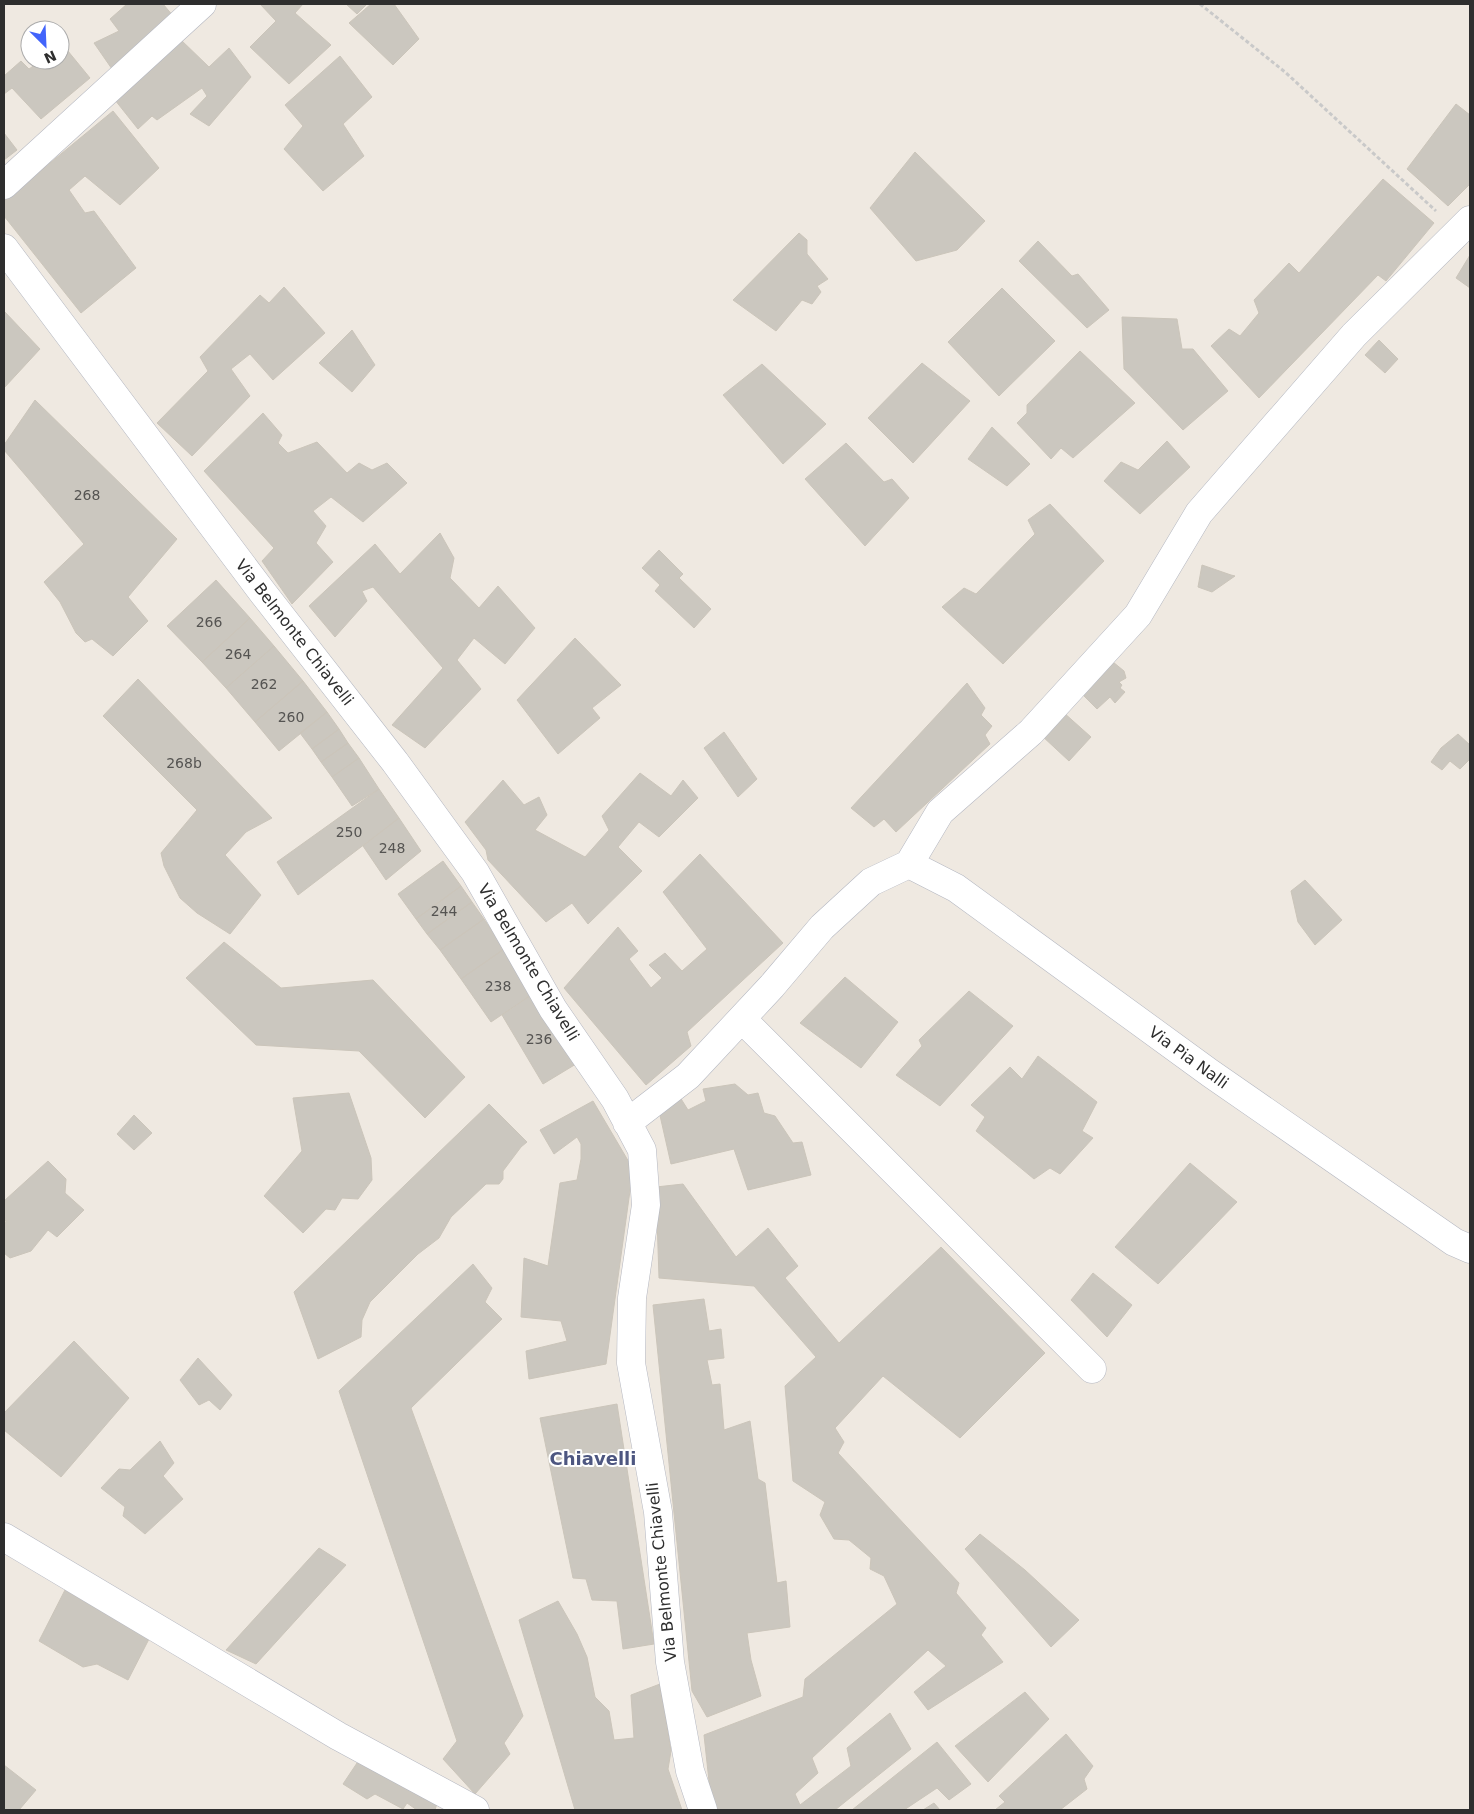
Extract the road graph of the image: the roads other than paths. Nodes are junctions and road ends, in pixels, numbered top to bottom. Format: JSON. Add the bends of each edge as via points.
{"nodes":[{"id":1,"x":202,"y":4,"type":"edge"},
{"id":2,"x":4,"y":185,"type":"edge"},
{"id":3,"x":1464,"y":226,"type":"edge"},
{"id":4,"x":4,"y":248,"type":"edge"},
{"id":5,"x":909,"y":864,"type":"junction"},
{"id":6,"x":742,"y":1019,"type":"junction"},
{"id":7,"x":627,"y":1123,"type":"junction"},
{"id":8,"x":1470,"y":1249,"type":"edge"},
{"id":9,"x":1092,"y":1369,"type":"dead end"},
{"id":10,"x":4,"y":1537,"type":"edge"},
{"id":11,"x":475,"y":1810,"type":"edge"},
{"id":12,"x":703,"y":1810,"type":"edge"}],
"edges":[{"from":1,"to":2,"type":"street"},
{"from":3,"to":5,"type":"street","via":[[1354,335],[1212,498],[1199,513],[1138,615],[1031,732],[940,812]]},
{"from":4,"to":7,"type":"street","name":"Via Belmonte Chiavelli","via":[[475,872],[554,1009],[615,1099]]},
{"from":5,"to":6,"type":"street","via":[[871,882],[829,920]]},
{"from":5,"to":8,"type":"street","name":"Via Pia Nalli","via":[[956,888],[1210,1074],[1454,1242]]},
{"from":6,"to":7,"type":"street","via":[[688,1076]]},
{"from":6,"to":9,"type":"street"},
{"from":7,"to":12,"type":"street","name":"Via Belmonte Chiavelli","via":[[642,1150],[646,1205],[632,1298],[632,1363],[658,1512],[670,1662],[690,1771]]},
{"from":10,"to":11,"type":"street","via":[[338,1736]]}]}
